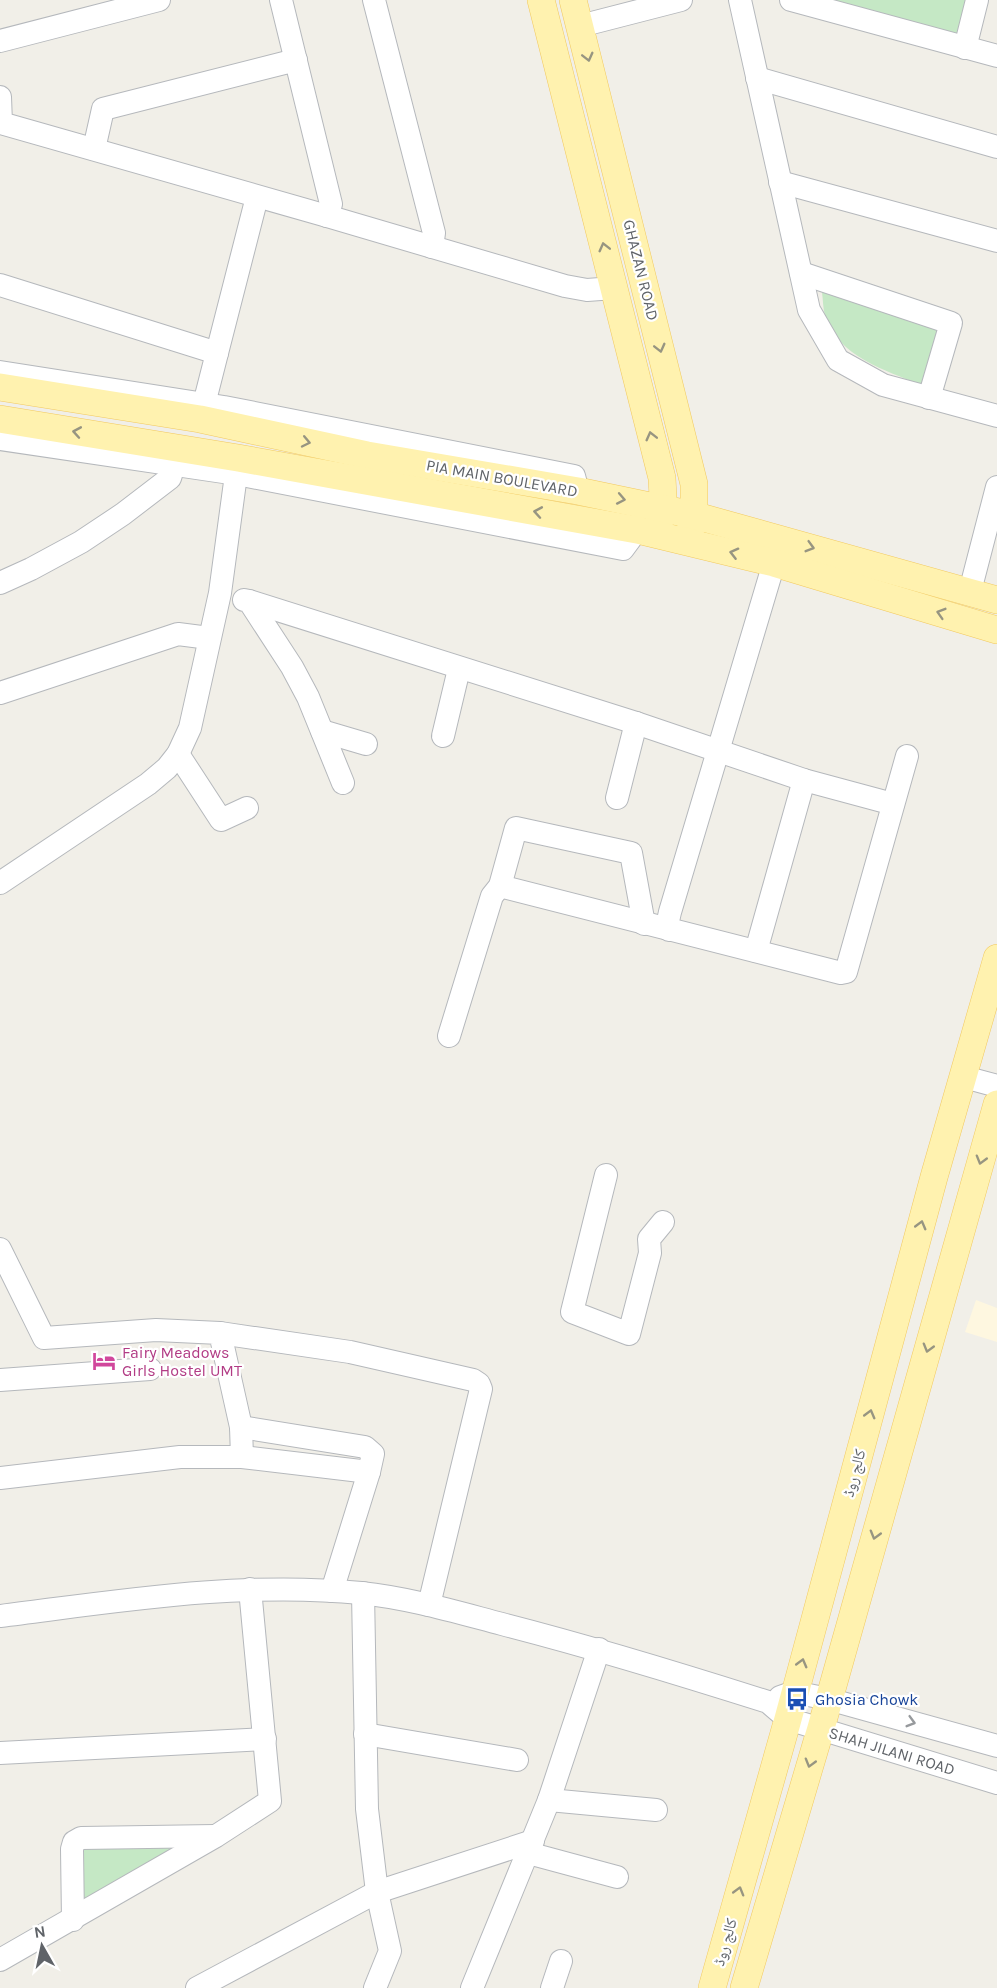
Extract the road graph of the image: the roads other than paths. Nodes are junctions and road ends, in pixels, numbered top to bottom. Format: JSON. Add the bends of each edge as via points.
{"nodes":[{"id":1,"x":159,"y":0,"type":"edge"},
{"id":2,"x":281,"y":0,"type":"edge"},
{"id":3,"x":374,"y":0,"type":"edge"},
{"id":4,"x":541,"y":0,"type":"edge"},
{"id":5,"x":573,"y":0,"type":"edge"},
{"id":6,"x":681,"y":0,"type":"edge"},
{"id":7,"x":740,"y":0,"type":"edge"},
{"id":8,"x":791,"y":0,"type":"edge"},
{"id":9,"x":977,"y":0,"type":"edge"},
{"id":10,"x":89,"y":9,"type":"edge"},
{"id":11,"x":580,"y":26,"type":"junction"},
{"id":12,"x":0,"y":41,"type":"edge"},
{"id":13,"x":965,"y":48,"type":"junction"},
{"id":14,"x":997,"y":57,"type":"edge"},
{"id":15,"x":296,"y":60,"type":"junction"},
{"id":16,"x":757,"y":78,"type":"junction"},
{"id":17,"x":0,"y":97,"type":"edge"},
{"id":18,"x":0,"y":124,"type":"edge"},
{"id":19,"x":997,"y":147,"type":"edge"},
{"id":20,"x":94,"y":149,"type":"junction"},
{"id":21,"x":780,"y":182,"type":"junction"},
{"id":22,"x":258,"y":197,"type":"junction"},
{"id":23,"x":327,"y":216,"type":"junction"},
{"id":24,"x":997,"y":241,"type":"edge"},
{"id":25,"x":432,"y":247,"type":"junction"},
{"id":26,"x":801,"y":273,"type":"junction"},
{"id":27,"x":0,"y":285,"type":"edge"},
{"id":28,"x":614,"y":288,"type":"junction"},
{"id":29,"x":217,"y":353,"type":"junction"},
{"id":30,"x":0,"y":372,"type":"edge"},
{"id":31,"x":0,"y":387,"type":"edge"},
{"id":32,"x":929,"y":398,"type":"junction"},
{"id":33,"x":202,"y":411,"type":"junction"},
{"id":34,"x":997,"y":416,"type":"edge"},
{"id":35,"x":0,"y":419,"type":"edge"},
{"id":36,"x":0,"y":439,"type":"edge"},
{"id":37,"x":177,"y":458,"type":"junction"},
{"id":38,"x":237,"y":466,"type":"junction"},
{"id":39,"x":997,"y":487,"type":"edge"},
{"id":40,"x":662,"y":507,"type":"junction"},
{"id":41,"x":693,"y":515,"type":"junction"},
{"id":42,"x":647,"y":532,"type":"junction"},
{"id":43,"x":688,"y":541,"type":"junction"},
{"id":44,"x":774,"y":563,"type":"junction"},
{"id":45,"x":0,"y":583,"type":"edge"},
{"id":46,"x":970,"y":591,"type":"junction"},
{"id":47,"x":220,"y":593,"type":"junction"},
{"id":48,"x":997,"y":600,"type":"edge"},
{"id":49,"x":249,"y":602,"type":"junction"},
{"id":50,"x":997,"y":630,"type":"edge"},
{"id":51,"x":209,"y":638,"type":"junction"},
{"id":52,"x":459,"y":669,"type":"junction"},
{"id":53,"x":0,"y":693,"type":"edge"},
{"id":54,"x":636,"y":723,"type":"junction"},
{"id":55,"x":322,"y":731,"type":"junction"},
{"id":56,"x":443,"y":736,"type":"dead end"},
{"id":57,"x":366,"y":744,"type":"dead end"},
{"id":58,"x":719,"y":750,"type":"junction"},
{"id":59,"x":178,"y":754,"type":"junction"},
{"id":60,"x":906,"y":756,"type":"dead end"},
{"id":61,"x":804,"y":780,"type":"junction"},
{"id":62,"x":343,"y":783,"type":"dead end"},
{"id":63,"x":617,"y":798,"type":"dead end"},
{"id":64,"x":893,"y":804,"type":"junction"},
{"id":65,"x":247,"y":808,"type":"dead end"},
{"id":66,"x":0,"y":883,"type":"edge"},
{"id":67,"x":500,"y":886,"type":"junction"},
{"id":68,"x":644,"y":924,"type":"junction"},
{"id":69,"x":669,"y":930,"type":"junction"},
{"id":70,"x":756,"y":951,"type":"junction"},
{"id":71,"x":997,"y":958,"type":"edge"},
{"id":72,"x":449,"y":1036,"type":"dead end"},
{"id":73,"x":963,"y":1077,"type":"junction"},
{"id":74,"x":997,"y":1086,"type":"edge"},
{"id":75,"x":997,"y":1104,"type":"edge"},
{"id":76,"x":994,"y":1131,"type":"edge"},
{"id":77,"x":606,"y":1175,"type":"dead end"},
{"id":78,"x":663,"y":1222,"type":"dead end"},
{"id":79,"x":0,"y":1249,"type":"edge"},
{"id":80,"x":220,"y":1333,"type":"junction"},
{"id":81,"x":105,"y":1372,"type":"dead end"},
{"id":82,"x":0,"y":1380,"type":"edge"},
{"id":83,"x":241,"y":1427,"type":"junction"},
{"id":84,"x":242,"y":1457,"type":"junction"},
{"id":85,"x":369,"y":1472,"type":"junction"},
{"id":86,"x":0,"y":1478,"type":"edge"},
{"id":87,"x":250,"y":1589,"type":"junction"},
{"id":88,"x":332,"y":1591,"type":"junction"},
{"id":89,"x":363,"y":1593,"type":"junction"},
{"id":90,"x":429,"y":1605,"type":"junction"},
{"id":91,"x":0,"y":1616,"type":"edge"},
{"id":92,"x":599,"y":1649,"type":"junction"},
{"id":93,"x":794,"y":1692,"type":"junction"},
{"id":94,"x":828,"y":1699,"type":"junction"},
{"id":95,"x":778,"y":1710,"type":"junction"},
{"id":96,"x":821,"y":1728,"type":"junction"},
{"id":97,"x":365,"y":1734,"type":"junction"},
{"id":98,"x":265,"y":1739,"type":"junction"},
{"id":99,"x":997,"y":1746,"type":"edge"},
{"id":100,"x":0,"y":1753,"type":"edge"},
{"id":101,"x":517,"y":1760,"type":"dead end"},
{"id":102,"x":997,"y":1783,"type":"edge"},
{"id":103,"x":549,"y":1800,"type":"junction"},
{"id":104,"x":656,"y":1810,"type":"dead end"},
{"id":105,"x":216,"y":1836,"type":"junction"},
{"id":106,"x":531,"y":1847,"type":"junction"},
{"id":107,"x":617,"y":1877,"type":"dead end"},
{"id":108,"x":377,"y":1892,"type":"junction"},
{"id":109,"x":73,"y":1920,"type":"junction"},
{"id":110,"x":0,"y":1960,"type":"edge"},
{"id":111,"x":561,"y":1961,"type":"dead end"},
{"id":112,"x":197,"y":1988,"type":"edge"},
{"id":113,"x":375,"y":1988,"type":"edge"},
{"id":114,"x":472,"y":1988,"type":"edge"},
{"id":115,"x":552,"y":1988,"type":"edge"},
{"id":116,"x":712,"y":1988,"type":"edge"},
{"id":117,"x":744,"y":1988,"type":"edge"}],
"edges":[{"from":1,"to":10,"type":"street"},
{"from":2,"to":15,"type":"street"},
{"from":3,"to":25,"type":"street","via":[[435,233]]},
{"from":28,"to":4,"type":"main road","name":"GHAZAN ROAD","one_way":true},
{"from":5,"to":11,"type":"main road","name":"GHAZAN ROAD"},
{"from":6,"to":11,"type":"street"},
{"from":7,"to":16,"type":"street"},
{"from":8,"to":13,"type":"street"},
{"from":9,"to":13,"type":"street"},
{"from":10,"to":12,"type":"street"},
{"from":11,"to":41,"type":"main road","name":"GHAZAN ROAD","one_way":true,"via":[[690,466],[695,495]]},
{"from":13,"to":14,"type":"street"},
{"from":15,"to":20,"type":"street","via":[[103,109]]},
{"from":15,"to":23,"type":"street","via":[[331,204]]},
{"from":16,"to":19,"type":"street"},
{"from":16,"to":21,"type":"street"},
{"from":17,"to":18,"type":"street"},
{"from":18,"to":20,"type":"street"},
{"from":20,"to":22,"type":"street"},
{"from":21,"to":24,"type":"street"},
{"from":21,"to":26,"type":"street"},
{"from":22,"to":23,"type":"street"},
{"from":22,"to":29,"type":"street"},
{"from":23,"to":25,"type":"street"},
{"from":25,"to":28,"type":"street","via":[[565,286],[587,290]]},
{"from":26,"to":32,"type":"street","via":[[809,310],[838,360],[883,385]]},
{"from":26,"to":32,"type":"street","via":[[951,323]]},
{"from":27,"to":29,"type":"street"},
{"from":40,"to":28,"type":"main road","name":"GHAZAN ROAD","one_way":true,"via":[[662,478]]},
{"from":29,"to":33,"type":"street"},
{"from":30,"to":33,"type":"street"},
{"from":31,"to":33,"type":"main road","name":"PIA MAIN BOULEVARD"},
{"from":32,"to":34,"type":"street"},
{"from":33,"to":40,"type":"main road","name":"PIA MAIN BOULEVARD","one_way":true,"via":[[367,455]]},
{"from":37,"to":35,"type":"main road","name":"PIA MAIN BOULEVARD","one_way":true},
{"from":36,"to":37,"type":"street"},
{"from":37,"to":38,"type":"main road","name":"PIA MAIN BOULEVARD"},
{"from":37,"to":45,"type":"street","via":[[170,478],[114,520],[81,542]]},
{"from":38,"to":42,"type":"main road","name":"PIA MAIN BOULEVARD"},
{"from":38,"to":47,"type":"street"},
{"from":39,"to":46,"type":"street"},
{"from":40,"to":41,"type":"main road","name":"PIA MAIN BOULEVARD"},
{"from":40,"to":42,"type":"main road","name":"GHAZAN ROAD"},
{"from":41,"to":43,"type":"main road","name":"GHAZAN ROAD"},
{"from":41,"to":46,"type":"main road","name":"PIA MAIN BOULEVARD","one_way":true},
{"from":42,"to":43,"type":"main road","name":"PIA MAIN BOULEVARD"},
{"from":44,"to":43,"type":"main road","name":"PIA MAIN BOULEVARD","one_way":true},
{"from":50,"to":44,"type":"main road","name":"PIA MAIN BOULEVARD","one_way":true},
{"from":44,"to":58,"type":"street"},
{"from":46,"to":48,"type":"main road","name":"PIA MAIN BOULEVARD"},
{"from":47,"to":49,"type":"street"},
{"from":47,"to":51,"type":"street"},
{"from":49,"to":52,"type":"street"},
{"from":49,"to":55,"type":"street","via":[[292,667]]},
{"from":51,"to":53,"type":"street","via":[[178,634]]},
{"from":51,"to":59,"type":"street","via":[[190,728]]},
{"from":52,"to":54,"type":"street"},
{"from":52,"to":56,"type":"street"},
{"from":54,"to":58,"type":"street"},
{"from":54,"to":63,"type":"street"},
{"from":55,"to":57,"type":"street"},
{"from":55,"to":62,"type":"street"},
{"from":58,"to":61,"type":"street"},
{"from":58,"to":69,"type":"street","via":[[670,912]]},
{"from":59,"to":65,"type":"street","via":[[220,820]]},
{"from":59,"to":66,"type":"street","via":[[148,784]]},
{"from":60,"to":64,"type":"street"},
{"from":61,"to":64,"type":"street"},
{"from":61,"to":70,"type":"street"},
{"from":64,"to":70,"type":"street","via":[[846,972]]},
{"from":67,"to":68,"type":"street"},
{"from":67,"to":68,"type":"street","via":[[516,828],[631,854]]},
{"from":67,"to":72,"type":"street","via":[[492,896]]},
{"from":68,"to":69,"type":"street"},
{"from":69,"to":70,"type":"street"},
{"from":71,"to":73,"type":"main road","name":"کالج روڈ"},
{"from":73,"to":74,"type":"street"},
{"from":93,"to":73,"type":"main road","name":"کالج روڈ","one_way":true},
{"from":75,"to":76,"type":"main road","name":"کالج روڈ"},
{"from":76,"to":94,"type":"main road","name":"کالج روڈ","one_way":true},
{"from":77,"to":78,"type":"street","via":[[572,1312],[629,1334],[650,1253],[649,1239]]},
{"from":79,"to":80,"type":"street","via":[[44,1338],[156,1330]]},
{"from":80,"to":83,"type":"street"},
{"from":80,"to":90,"type":"street","via":[[350,1352],[479,1384],[481,1389]]},
{"from":81,"to":82,"type":"street"},
{"from":83,"to":84,"type":"street"},
{"from":83,"to":85,"type":"street","via":[[366,1447],[373,1454]]},
{"from":84,"to":85,"type":"street"},
{"from":84,"to":86,"type":"street","via":[[180,1457]]},
{"from":85,"to":88,"type":"street"},
{"from":87,"to":88,"type":"street","name":"SHAH JILANI ROAD"},
{"from":87,"to":91,"type":"street","name":"SHAH JILANI ROAD","via":[[192,1592]]},
{"from":87,"to":98,"type":"street"},
{"from":88,"to":89,"type":"street","name":"SHAH JILANI ROAD"},
{"from":89,"to":90,"type":"street","name":"SHAH JILANI ROAD"},
{"from":89,"to":97,"type":"street"},
{"from":90,"to":92,"type":"street","name":"SHAH JILANI ROAD"},
{"from":92,"to":95,"type":"street","name":"SHAH JILANI ROAD"},
{"from":92,"to":103,"type":"street"},
{"from":93,"to":94,"type":"street","name":"SHAH JILANI ROAD"},
{"from":93,"to":95,"type":"main road","name":"کالج روڈ"},
{"from":94,"to":96,"type":"main road","name":"کالج روڈ"},
{"from":94,"to":99,"type":"street","name":"SHAH JILANI ROAD","one_way":true},
{"from":95,"to":96,"type":"street","name":"SHAH JILANI ROAD"},
{"from":116,"to":95,"type":"main road","name":"کالج روڈ","one_way":true},
{"from":96,"to":102,"type":"street","name":"SHAH JILANI ROAD"},
{"from":96,"to":117,"type":"main road","name":"کالج روڈ","one_way":true},
{"from":97,"to":101,"type":"street"},
{"from":97,"to":108,"type":"street","via":[[367,1809]]},
{"from":98,"to":100,"type":"street"},
{"from":98,"to":105,"type":"street","via":[[270,1801]]},
{"from":103,"to":104,"type":"street"},
{"from":103,"to":106,"type":"street"},
{"from":105,"to":109,"type":"street"},
{"from":105,"to":109,"type":"street","via":[[81,1838],[74,1842]]},
{"from":106,"to":107,"type":"street"},
{"from":106,"to":108,"type":"street"},
{"from":106,"to":114,"type":"street"},
{"from":108,"to":112,"type":"street"},
{"from":108,"to":113,"type":"street","via":[[390,1951]]},
{"from":109,"to":110,"type":"street"},
{"from":111,"to":115,"type":"street"}]}
